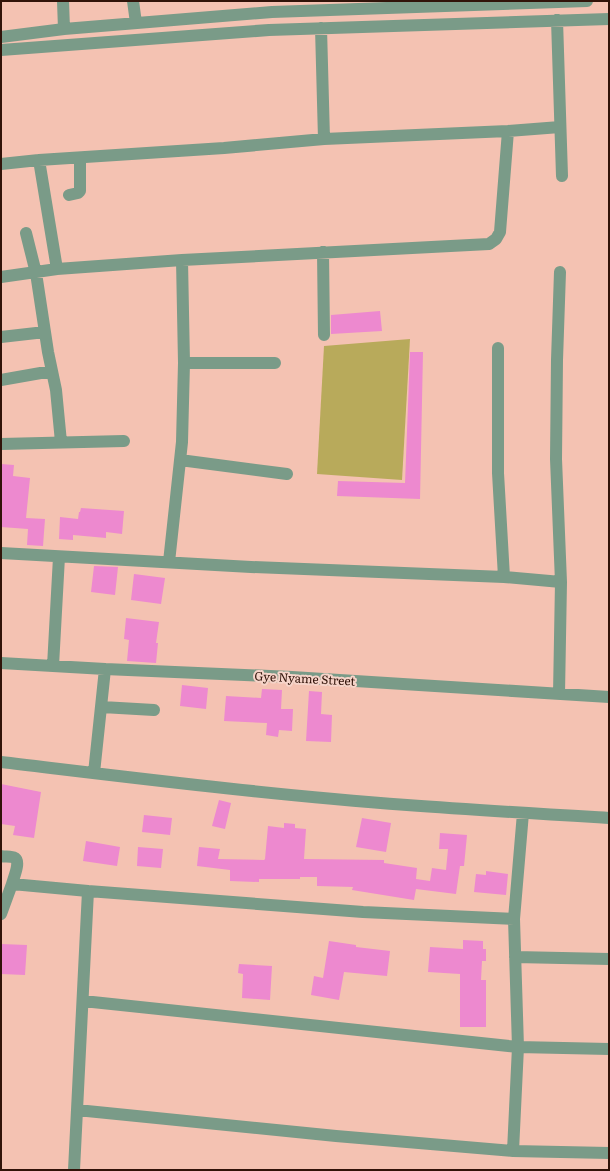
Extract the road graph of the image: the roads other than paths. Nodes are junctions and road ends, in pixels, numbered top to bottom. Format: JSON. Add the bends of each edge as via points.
{"nodes":[{"id":1,"x":63,"y":1,"type":"edge"},
{"id":2,"x":133,"y":1,"type":"edge"},
{"id":3,"x":568,"y":1,"type":"edge"},
{"id":4,"x":587,"y":1,"type":"edge"},
{"id":5,"x":272,"y":7,"type":"edge"},
{"id":6,"x":609,"y":19,"type":"edge"},
{"id":7,"x":556,"y":20,"type":"junction"},
{"id":8,"x":136,"y":23,"type":"junction"},
{"id":9,"x":64,"y":28,"type":"junction"},
{"id":10,"x":321,"y":28,"type":"junction"},
{"id":11,"x":1,"y":37,"type":"edge"},
{"id":12,"x":1,"y":50,"type":"edge"},
{"id":13,"x":560,"y":127,"type":"junction"},
{"id":14,"x":508,"y":131,"type":"junction"},
{"id":15,"x":324,"y":139,"type":"junction"},
{"id":16,"x":80,"y":158,"type":"junction"},
{"id":17,"x":40,"y":160,"type":"junction"},
{"id":18,"x":1,"y":164,"type":"edge"},
{"id":19,"x":562,"y":176,"type":"dead end"},
{"id":20,"x":69,"y":195,"type":"dead end"},
{"id":21,"x":26,"y":233,"type":"dead end"},
{"id":22,"x":323,"y":252,"type":"junction"},
{"id":23,"x":182,"y":260,"type":"junction"},
{"id":24,"x":56,"y":269,"type":"junction"},
{"id":25,"x":560,"y":272,"type":"dead end"},
{"id":26,"x":36,"y":273,"type":"junction"},
{"id":27,"x":1,"y":277,"type":"edge"},
{"id":28,"x":45,"y":332,"type":"junction"},
{"id":29,"x":324,"y":334,"type":"dead end"},
{"id":30,"x":1,"y":337,"type":"edge"},
{"id":31,"x":498,"y":348,"type":"dead end"},
{"id":32,"x":184,"y":363,"type":"junction"},
{"id":33,"x":275,"y":363,"type":"dead end"},
{"id":34,"x":52,"y":372,"type":"junction"},
{"id":35,"x":1,"y":380,"type":"edge"},
{"id":36,"x":124,"y":441,"type":"dead end"},
{"id":37,"x":61,"y":442,"type":"junction"},
{"id":38,"x":1,"y":444,"type":"edge"},
{"id":39,"x":180,"y":460,"type":"junction"},
{"id":40,"x":287,"y":474,"type":"dead end"},
{"id":41,"x":1,"y":554,"type":"edge"},
{"id":42,"x":59,"y":557,"type":"junction"},
{"id":43,"x":168,"y":562,"type":"junction"},
{"id":44,"x":504,"y":578,"type":"junction"},
{"id":45,"x":561,"y":582,"type":"junction"},
{"id":46,"x":1,"y":663,"type":"edge"},
{"id":47,"x":53,"y":666,"type":"junction"},
{"id":48,"x":105,"y":669,"type":"junction"},
{"id":49,"x":559,"y":694,"type":"junction"},
{"id":50,"x":609,"y":697,"type":"edge"},
{"id":51,"x":102,"y":707,"type":"junction"},
{"id":52,"x":154,"y":710,"type":"dead end"},
{"id":53,"x":1,"y":762,"type":"edge"},
{"id":54,"x":94,"y":773,"type":"junction"},
{"id":55,"x":523,"y":813,"type":"junction"},
{"id":56,"x":609,"y":818,"type":"edge"},
{"id":57,"x":1,"y":856,"type":"edge"},
{"id":58,"x":12,"y":884,"type":"junction"},
{"id":59,"x":88,"y":891,"type":"junction"},
{"id":60,"x":1,"y":914,"type":"edge"},
{"id":61,"x":514,"y":919,"type":"junction"},
{"id":62,"x":515,"y":957,"type":"junction"},
{"id":63,"x":609,"y":959,"type":"edge"},
{"id":64,"x":83,"y":1001,"type":"junction"},
{"id":65,"x":518,"y":1047,"type":"junction"},
{"id":66,"x":609,"y":1048,"type":"edge"},
{"id":67,"x":77,"y":1110,"type":"junction"},
{"id":68,"x":513,"y":1151,"type":"junction"},
{"id":69,"x":609,"y":1153,"type":"edge"},
{"id":70,"x":74,"y":1170,"type":"edge"}],
"edges":[{"from":1,"to":9,"type":"street"},
{"from":2,"to":8,"type":"street"},
{"from":3,"to":4,"type":"street"},
{"from":3,"to":5,"type":"street"},
{"from":5,"to":8,"type":"street"},
{"from":6,"to":7,"type":"street"},
{"from":7,"to":10,"type":"street"},
{"from":7,"to":13,"type":"street"},
{"from":8,"to":9,"type":"street"},
{"from":9,"to":11,"type":"street"},
{"from":10,"to":12,"type":"street"},
{"from":10,"to":15,"type":"street"},
{"from":13,"to":14,"type":"street"},
{"from":13,"to":19,"type":"street"},
{"from":14,"to":15,"type":"street"},
{"from":14,"to":22,"type":"street","via":[[500,232],[489,244]]},
{"from":15,"to":16,"type":"street"},
{"from":16,"to":17,"type":"street"},
{"from":16,"to":20,"type":"street","via":[[80,191]]},
{"from":17,"to":18,"type":"street"},
{"from":17,"to":24,"type":"street"},
{"from":21,"to":26,"type":"street"},
{"from":22,"to":23,"type":"street"},
{"from":22,"to":29,"type":"street"},
{"from":23,"to":24,"type":"street"},
{"from":23,"to":32,"type":"street"},
{"from":24,"to":26,"type":"street"},
{"from":25,"to":45,"type":"street","via":[[556,459]]},
{"from":26,"to":27,"type":"street"},
{"from":26,"to":28,"type":"street"},
{"from":28,"to":30,"type":"street"},
{"from":28,"to":34,"type":"street"},
{"from":31,"to":44,"type":"street","via":[[498,473]]},
{"from":32,"to":33,"type":"street"},
{"from":32,"to":39,"type":"street"},
{"from":34,"to":35,"type":"street"},
{"from":34,"to":37,"type":"street"},
{"from":36,"to":37,"type":"street"},
{"from":37,"to":38,"type":"street"},
{"from":39,"to":40,"type":"street"},
{"from":39,"to":43,"type":"street"},
{"from":41,"to":42,"type":"street"},
{"from":42,"to":43,"type":"street"},
{"from":42,"to":47,"type":"street"},
{"from":43,"to":44,"type":"street"},
{"from":44,"to":45,"type":"street"},
{"from":45,"to":49,"type":"street"},
{"from":46,"to":47,"type":"street","name":"Gye Nyame Street"},
{"from":47,"to":48,"type":"street","name":"Gye Nyame Street"},
{"from":48,"to":49,"type":"street","name":"Gye Nyame Street","via":[[292,676]]},
{"from":48,"to":51,"type":"street"},
{"from":49,"to":50,"type":"street","name":"Gye Nyame Street"},
{"from":51,"to":52,"type":"street"},
{"from":51,"to":54,"type":"street"},
{"from":53,"to":54,"type":"street"},
{"from":54,"to":55,"type":"street","via":[[312,797]]},
{"from":55,"to":56,"type":"street"},
{"from":55,"to":61,"type":"street"},
{"from":57,"to":58,"type":"street","via":[[17,860]]},
{"from":58,"to":59,"type":"street"},
{"from":58,"to":60,"type":"street"},
{"from":59,"to":61,"type":"street","via":[[355,911]]},
{"from":59,"to":64,"type":"street"},
{"from":61,"to":62,"type":"street"},
{"from":62,"to":63,"type":"street"},
{"from":62,"to":65,"type":"street"},
{"from":64,"to":65,"type":"street"},
{"from":64,"to":67,"type":"street"},
{"from":65,"to":66,"type":"street"},
{"from":65,"to":68,"type":"street"},
{"from":67,"to":68,"type":"street"},
{"from":67,"to":70,"type":"street"},
{"from":68,"to":69,"type":"street"}]}
